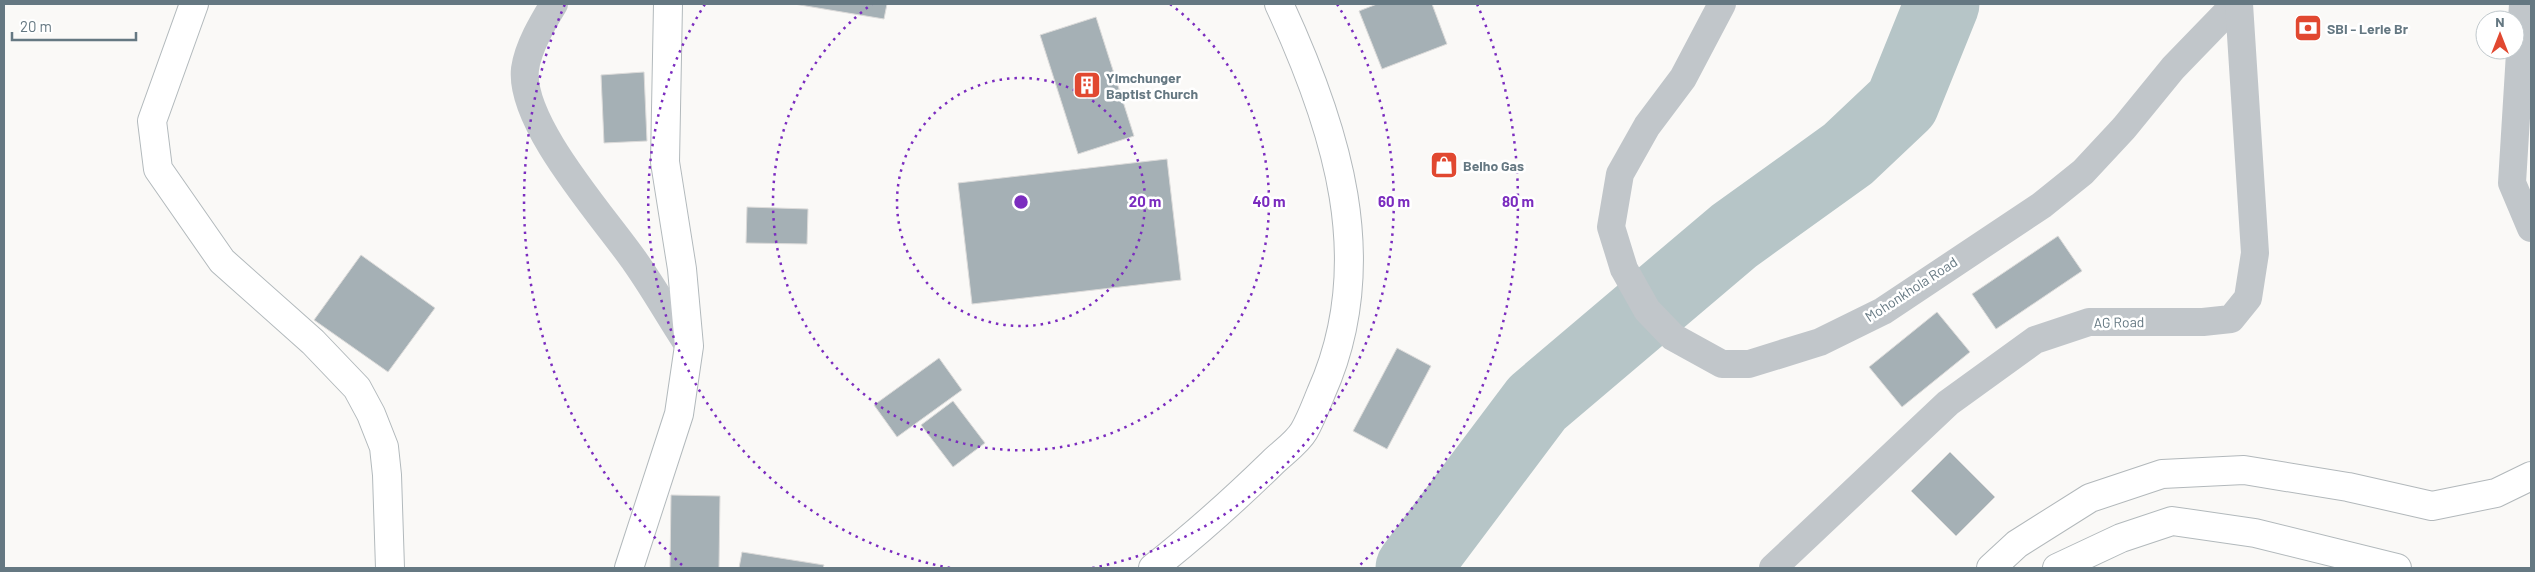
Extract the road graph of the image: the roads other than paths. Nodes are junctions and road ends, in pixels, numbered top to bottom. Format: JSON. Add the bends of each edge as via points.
{"nodes":[{"id":1,"x":194,"y":4,"type":"edge"},
{"id":2,"x":554,"y":4,"type":"edge"},
{"id":3,"x":668,"y":4,"type":"edge"},
{"id":4,"x":1279,"y":4,"type":"edge"},
{"id":5,"x":1722,"y":4,"type":"edge"},
{"id":6,"x":2234,"y":4,"type":"edge"},
{"id":7,"x":2239,"y":4,"type":"edge"},
{"id":8,"x":2523,"y":4,"type":"edge"},
{"id":9,"x":2531,"y":228,"type":"edge"},
{"id":10,"x":689,"y":346,"type":"junction"},
{"id":11,"x":2531,"y":476,"type":"edge"},
{"id":12,"x":390,"y":568,"type":"edge"},
{"id":13,"x":629,"y":568,"type":"edge"},
{"id":14,"x":1153,"y":568,"type":"edge"},
{"id":15,"x":1773,"y":568,"type":"edge"},
{"id":16,"x":1991,"y":568,"type":"edge"},
{"id":17,"x":2057,"y":568,"type":"edge"},
{"id":18,"x":2397,"y":568,"type":"edge"}],
"edges":[{"from":1,"to":12,"type":"main road","via":[[152,121],[158,170],[222,261],[313,342],[357,388],[384,447]]},
{"from":2,"to":10,"type":"street","via":[[540,26],[525,69],[529,103],[552,148],[636,264]]},
{"from":3,"to":10,"type":"main road","via":[[666,162],[682,269]]},
{"from":4,"to":14,"type":"main road","via":[[1305,60],[1339,163],[1350,246],[1346,314],[1333,366],[1304,432],[1227,508]]},
{"from":5,"to":6,"type":"street","name":"Mohonkhola Road","via":[[1683,78],[1647,126],[1620,174],[1611,227],[1624,268],[1648,310],[1673,337],[1722,364],[1749,364],[1820,342],[1882,310],[2042,205],[2089,166],[2173,68]]},
{"from":7,"to":15,"type":"street","name":"AG Road","via":[[2255,253],[2248,298],[2231,319],[2089,322],[2035,340],[1948,403]]},
{"from":8,"to":9,"type":"street","via":[[2512,183]]},
{"from":10,"to":13,"type":"main road","via":[[679,414]]},
{"from":11,"to":16,"type":"main road","via":[[2496,494],[2432,506],[2348,487],[2244,470],[2162,474],[2090,498],[2017,544]]},
{"from":17,"to":18,"type":"main road","via":[[2121,538],[2172,521],[2255,533]]}]}
